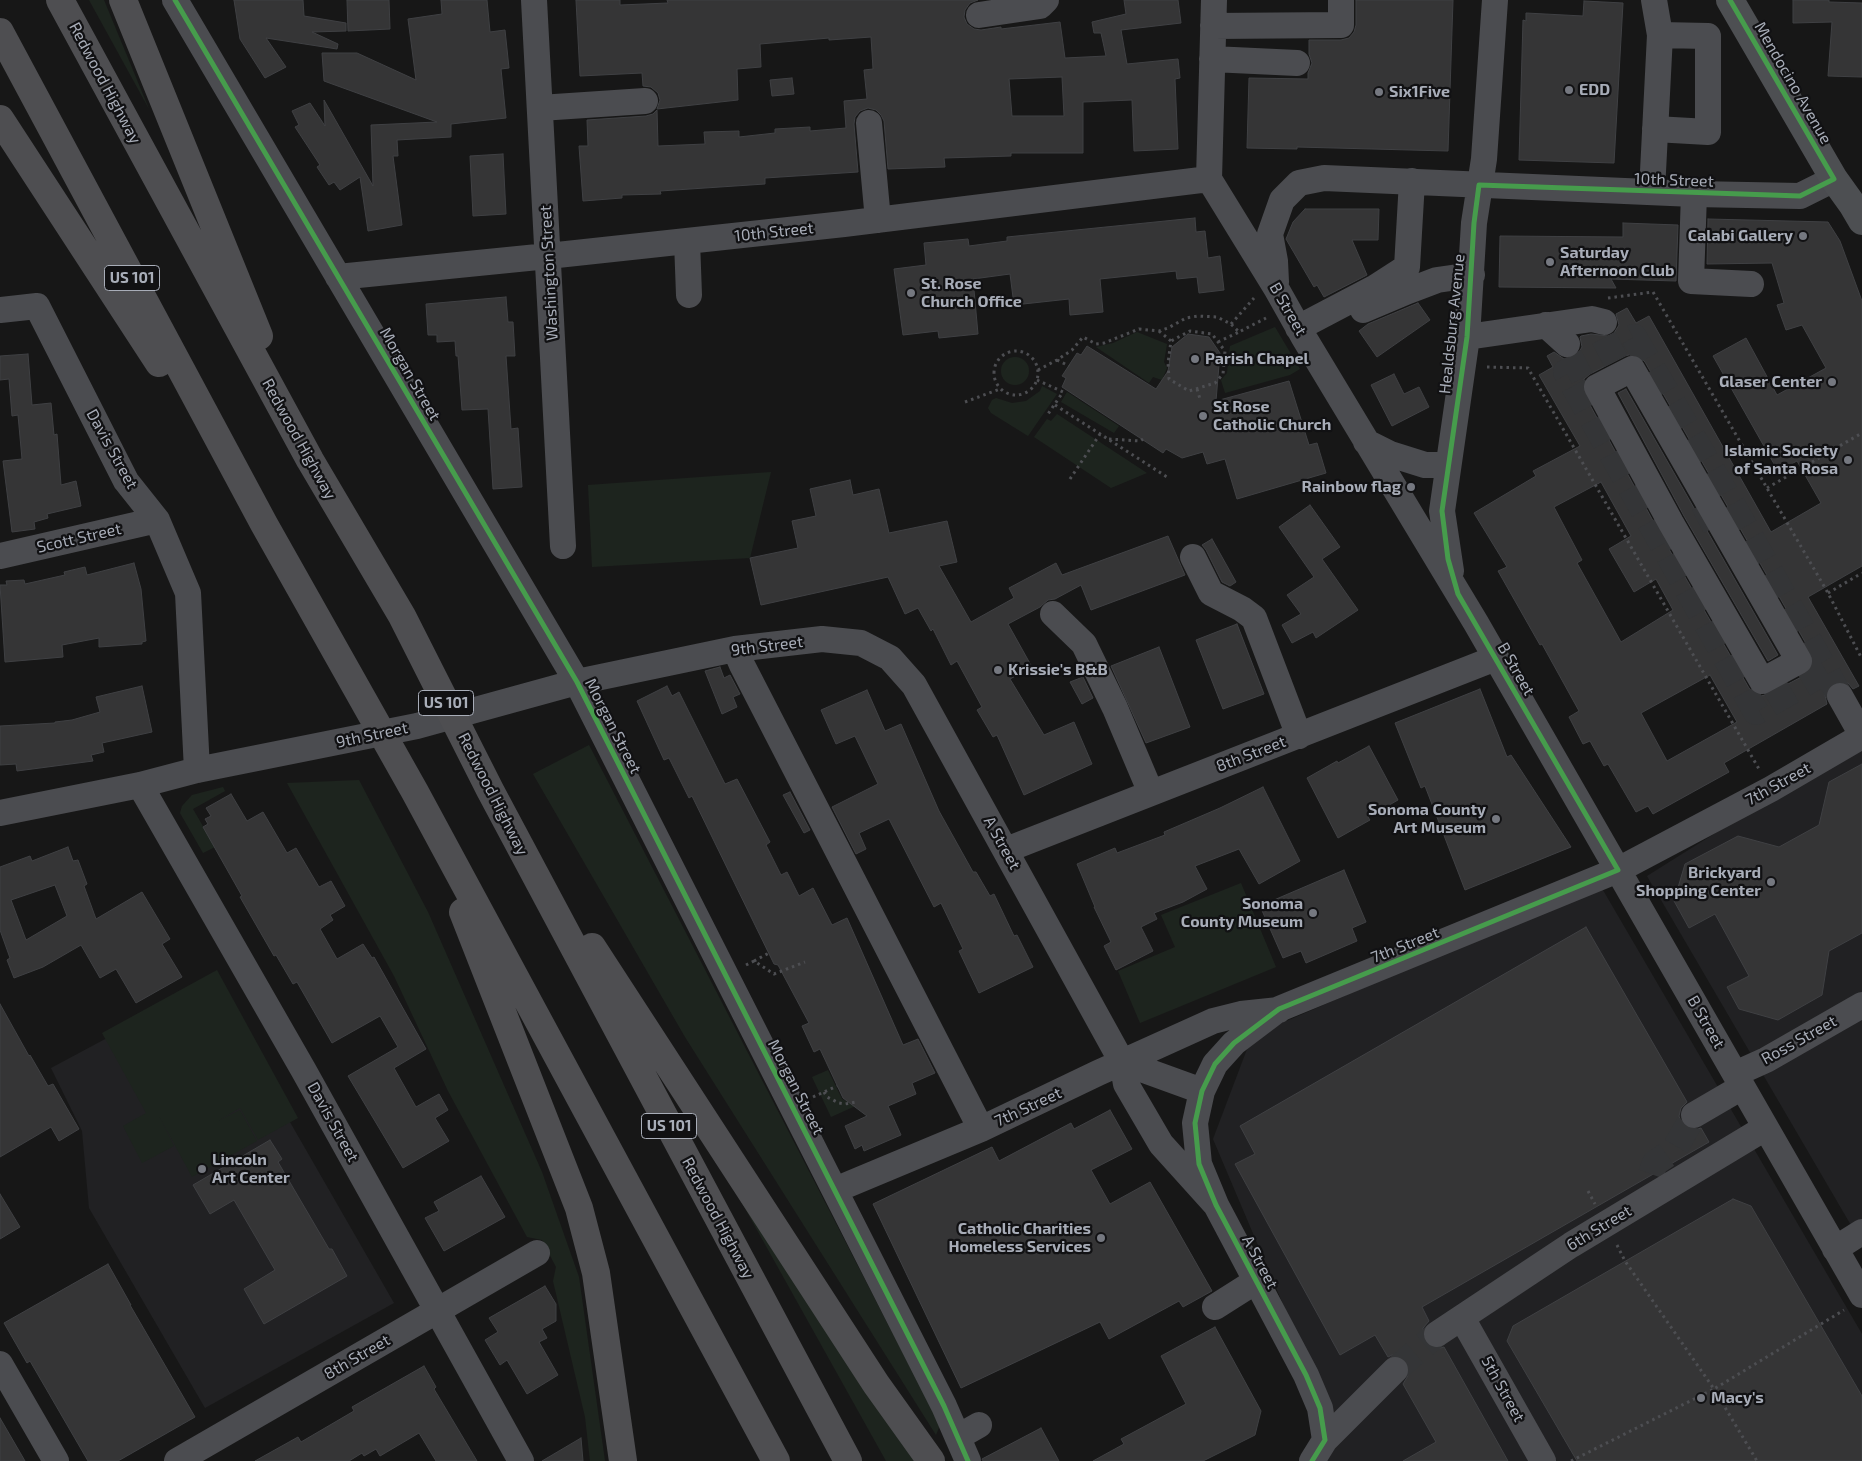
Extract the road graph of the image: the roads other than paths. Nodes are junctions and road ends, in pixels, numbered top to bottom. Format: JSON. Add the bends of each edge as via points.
{"nodes":[{"id":1,"x":60,"y":0,"type":"edge"},
{"id":2,"x":124,"y":0,"type":"edge"},
{"id":3,"x":175,"y":0,"type":"edge"},
{"id":4,"x":534,"y":0,"type":"edge"},
{"id":5,"x":1046,"y":0,"type":"edge"},
{"id":6,"x":1214,"y":0,"type":"edge"},
{"id":7,"x":1341,"y":0,"type":"edge"},
{"id":8,"x":1495,"y":0,"type":"edge"},
{"id":9,"x":1654,"y":0,"type":"edge"},
{"id":10,"x":1734,"y":8,"type":"edge"},
{"id":11,"x":979,"y":15,"type":"dead end"},
{"id":12,"x":1213,"y":26,"type":"junction"},
{"id":13,"x":0,"y":32,"type":"edge"},
{"id":14,"x":1660,"y":35,"type":"junction"},
{"id":15,"x":1708,"y":36,"type":"junction"},
{"id":16,"x":1212,"y":59,"type":"junction"},
{"id":17,"x":1298,"y":63,"type":"dead end"},
{"id":18,"x":645,"y":101,"type":"dead end"},
{"id":19,"x":540,"y":108,"type":"junction"},
{"id":20,"x":0,"y":119,"type":"edge"},
{"id":21,"x":869,"y":123,"type":"dead end"},
{"id":22,"x":1655,"y":129,"type":"junction"},
{"id":23,"x":1834,"y":179,"type":"junction"},
{"id":24,"x":1209,"y":180,"type":"junction"},
{"id":25,"x":1412,"y":181,"type":"junction"},
{"id":26,"x":1479,"y":185,"type":"junction"},
{"id":27,"x":1652,"y":191,"type":"junction"},
{"id":28,"x":1694,"y":194,"type":"junction"},
{"id":29,"x":878,"y":220,"type":"junction"},
{"id":30,"x":1862,"y":221,"type":"edge"},
{"id":31,"x":686,"y":241,"type":"junction"},
{"id":32,"x":548,"y":256,"type":"junction"},
{"id":33,"x":1472,"y":276,"type":"junction"},
{"id":34,"x":338,"y":277,"type":"junction"},
{"id":35,"x":1751,"y":284,"type":"dead end"},
{"id":36,"x":1266,"y":292,"type":"junction"},
{"id":37,"x":688,"y":295,"type":"dead end"},
{"id":38,"x":0,"y":310,"type":"edge"},
{"id":39,"x":1605,"y":310,"type":"road end"},
{"id":40,"x":1546,"y":325,"type":"junction"},
{"id":41,"x":1300,"y":332,"type":"junction"},
{"id":42,"x":1466,"y":337,"type":"junction"},
{"id":43,"x":1567,"y":344,"type":"dead end"},
{"id":44,"x":1366,"y":442,"type":"junction"},
{"id":45,"x":310,"y":460,"type":"junction"},
{"id":46,"x":1447,"y":465,"type":"junction"},
{"id":47,"x":1682,"y":518,"type":"joint"},
{"id":48,"x":157,"y":520,"type":"junction"},
{"id":49,"x":264,"y":524,"type":"junction"},
{"id":50,"x":563,"y":546,"type":"dead end"},
{"id":51,"x":0,"y":556,"type":"edge"},
{"id":52,"x":1193,"y":557,"type":"dead end"},
{"id":53,"x":1458,"y":594,"type":"junction"},
{"id":54,"x":1053,"y":614,"type":"dead end"},
{"id":55,"x":861,"y":643,"type":"joint"},
{"id":56,"x":735,"y":649,"type":"junction"},
{"id":57,"x":1496,"y":658,"type":"junction"},
{"id":58,"x":576,"y":682,"type":"junction"},
{"id":59,"x":1840,"y":696,"type":"tunnel mouth"},
{"id":60,"x":1862,"y":735,"type":"edge"},
{"id":61,"x":1299,"y":736,"type":"junction"},
{"id":62,"x":197,"y":770,"type":"junction"},
{"id":63,"x":140,"y":785,"type":"junction"},
{"id":64,"x":490,"y":790,"type":"junction"},
{"id":65,"x":415,"y":792,"type":"junction"},
{"id":66,"x":1151,"y":794,"type":"junction"},
{"id":67,"x":0,"y":814,"type":"edge"},
{"id":68,"x":1006,"y":850,"type":"junction"},
{"id":69,"x":1618,"y":870,"type":"junction"},
{"id":70,"x":1862,"y":1005,"type":"edge"},
{"id":71,"x":1279,"y":1010,"type":"junction"},
{"id":72,"x":1122,"y":1062,"type":"junction"},
{"id":73,"x":1739,"y":1080,"type":"junction"},
{"id":74,"x":1202,"y":1091,"type":"junction"},
{"id":75,"x":1694,"y":1115,"type":"tunnel mouth"},
{"id":76,"x":1765,"y":1128,"type":"junction"},
{"id":77,"x":981,"y":1129,"type":"junction"},
{"id":78,"x":835,"y":1190,"type":"junction"},
{"id":79,"x":1216,"y":1205,"type":"junction"},
{"id":80,"x":1862,"y":1232,"type":"edge"},
{"id":81,"x":1835,"y":1249,"type":"junction"},
{"id":82,"x":537,"y":1253,"type":"dead end"},
{"id":83,"x":1256,"y":1280,"type":"junction"},
{"id":84,"x":1862,"y":1295,"type":"edge"},
{"id":85,"x":1215,"y":1307,"type":"dead end"},
{"id":86,"x":438,"y":1311,"type":"junction"},
{"id":87,"x":1462,"y":1318,"type":"junction"},
{"id":88,"x":1437,"y":1334,"type":"tunnel mouth"},
{"id":89,"x":0,"y":1366,"type":"edge"},
{"id":90,"x":1395,"y":1370,"type":"tunnel mouth"},
{"id":91,"x":1318,"y":1450,"type":"edge"},
{"id":92,"x":56,"y":1461,"type":"edge"},
{"id":93,"x":177,"y":1461,"type":"edge"},
{"id":94,"x":521,"y":1461,"type":"edge"},
{"id":95,"x":623,"y":1461,"type":"edge"},
{"id":96,"x":776,"y":1461,"type":"edge"},
{"id":97,"x":848,"y":1461,"type":"edge"},
{"id":98,"x":931,"y":1461,"type":"edge"},
{"id":99,"x":968,"y":1461,"type":"edge"},
{"id":100,"x":1543,"y":1461,"type":"edge"}],
"edges":[{"from":1,"to":45,"type":"highway","name":"Redwood Highway","number":"US 101"},
{"from":2,"to":45,"type":"highway"},
{"from":3,"to":34,"type":"street","name":"Morgan Street"},
{"from":4,"to":19,"type":"street","name":"Washington Street"},
{"from":5,"to":11,"type":"street","via":[[1040,6]]},
{"from":6,"to":12,"type":"street"},
{"from":7,"to":12,"type":"street","via":[[1341,24]]},
{"from":8,"to":26,"type":"street","name":"Healdsburg Avenue","via":[[1484,159]]},
{"from":9,"to":14,"type":"street"},
{"from":10,"to":15,"type":"street"},
{"from":10,"to":23,"type":"main road","name":"Mendocino Avenue"},
{"from":12,"to":16,"type":"street"},
{"from":13,"to":49,"type":"highway","number":"US 101"},
{"from":14,"to":15,"type":"street"},
{"from":14,"to":22,"type":"street"},
{"from":15,"to":22,"type":"street","via":[[1708,132]]},
{"from":16,"to":17,"type":"street"},
{"from":16,"to":24,"type":"street"},
{"from":18,"to":19,"type":"street"},
{"from":19,"to":32,"type":"street","name":"Washington Street"},
{"from":20,"to":49,"type":"highway"},
{"from":21,"to":29,"type":"street"},
{"from":22,"to":27,"type":"street"},
{"from":23,"to":28,"type":"street","name":"10th Street","via":[[1800,196]]},
{"from":23,"to":30,"type":"main road","name":"Mendocino Avenue"},
{"from":24,"to":29,"type":"street","name":"10th Street"},
{"from":24,"to":36,"type":"street","name":"B Street"},
{"from":25,"to":26,"type":"street","name":"10th Street"},
{"from":25,"to":36,"type":"street","name":"10th Street","via":[[1324,178],[1299,183],[1282,200],[1270,234],[1275,261]]},
{"from":25,"to":41,"type":"street","via":[[1407,267]]},
{"from":26,"to":27,"type":"street","name":"10th Street"},
{"from":26,"to":33,"type":"street","name":"Healdsburg Avenue"},
{"from":27,"to":28,"type":"street","name":"10th Street"},
{"from":28,"to":35,"type":"street","via":[[1691,281]]},
{"from":29,"to":31,"type":"street","name":"10th Street","via":[[845,233]]},
{"from":31,"to":32,"type":"street","name":"10th Street"},
{"from":31,"to":37,"type":"street"},
{"from":32,"to":34,"type":"street","name":"10th Street"},
{"from":32,"to":50,"type":"street","name":"Washington Street"},
{"from":33,"to":41,"type":"street","via":[[1437,280]]},
{"from":33,"to":42,"type":"street","name":"Healdsburg Avenue"},
{"from":34,"to":58,"type":"street","name":"Morgan Street"},
{"from":36,"to":41,"type":"street","name":"B Street"},
{"from":38,"to":48,"type":"street","name":"Davis Street","via":[[37,306],[126,481]]},
{"from":39,"to":40,"type":"street","via":[[1592,319]]},
{"from":40,"to":42,"type":"street"},
{"from":40,"to":43,"type":"street"},
{"from":41,"to":44,"type":"street","name":"B Street"},
{"from":42,"to":46,"type":"street","name":"Healdsburg Avenue"},
{"from":44,"to":46,"type":"street","via":[[1407,460]]},
{"from":44,"to":53,"type":"street","name":"B Street"},
{"from":45,"to":64,"type":"highway","name":"Redwood Highway","number":"US 101","via":[[402,616]]},
{"from":46,"to":53,"type":"street","name":"B Street","via":[[1442,510],[1448,559]]},
{"from":47,"to":47,"type":"street","via":[[1762,681],[1799,661],[1632,369],[1597,386]]},
{"from":48,"to":51,"type":"street","name":"Scott Street"},
{"from":48,"to":62,"type":"street","name":"Davis Street","via":[[188,593]]},
{"from":49,"to":65,"type":"highway","number":"US 101"},
{"from":52,"to":61,"type":"street","via":[[1211,592],[1254,618]]},
{"from":53,"to":57,"type":"street","name":"B Street"},
{"from":54,"to":66,"type":"street","via":[[1084,644]]},
{"from":55,"to":56,"type":"street","name":"9th Street","via":[[822,638]]},
{"from":55,"to":68,"type":"street","name":"A Street","via":[[890,658],[914,684]]},
{"from":56,"to":58,"type":"street","name":"9th Street"},
{"from":56,"to":77,"type":"street"},
{"from":57,"to":61,"type":"street","name":"8th Street"},
{"from":57,"to":69,"type":"street","name":"B Street"},
{"from":58,"to":62,"type":"street","name":"9th Street","via":[[417,726]]},
{"from":58,"to":78,"type":"street","name":"Morgan Street"},
{"from":59,"to":60,"type":"street"},
{"from":60,"to":69,"type":"street","name":"7th Street","via":[[1771,789]]},
{"from":61,"to":66,"type":"street","name":"8th Street"},
{"from":62,"to":63,"type":"street","name":"9th Street"},
{"from":63,"to":67,"type":"street","name":"9th Street"},
{"from":63,"to":86,"type":"street","name":"Davis Street","via":[[311,1067]]},
{"from":64,"to":97,"type":"highway","name":"Redwood Highway","number":"US 101"},
{"from":64,"to":98,"type":"highway","via":[[876,1384]]},
{"from":65,"to":95,"type":"highway","via":[[579,1208],[596,1273]]},
{"from":65,"to":96,"type":"highway","number":"US 101"},
{"from":66,"to":68,"type":"street","name":"8th Street"},
{"from":68,"to":72,"type":"street","name":"A Street"},
{"from":69,"to":71,"type":"street","name":"7th Street"},
{"from":69,"to":73,"type":"street","name":"B Street"},
{"from":70,"to":73,"type":"street","name":"Ross Street","via":[[1766,1060]]},
{"from":71,"to":72,"type":"street","name":"7th Street","via":[[1213,1021]]},
{"from":71,"to":74,"type":"street","name":"7th Street","via":[[1234,1043],[1215,1064]]},
{"from":72,"to":74,"type":"street"},
{"from":72,"to":77,"type":"street","name":"7th Street"},
{"from":72,"to":79,"type":"street","name":"A Street","via":[[1126,1084],[1161,1144]]},
{"from":73,"to":75,"type":"street","name":"Ross Street"},
{"from":73,"to":76,"type":"street","name":"B Street"},
{"from":74,"to":79,"type":"street","name":"A Street","via":[[1194,1124],[1198,1164]]},
{"from":76,"to":81,"type":"street","name":"B Street"},
{"from":76,"to":87,"type":"street","name":"6th Street","via":[[1655,1184]]},
{"from":77,"to":78,"type":"street","name":"7th Street"},
{"from":78,"to":99,"type":"street","name":"Morgan Street","via":[[944,1406],[968,1431]]},
{"from":79,"to":83,"type":"street","name":"A Street"},
{"from":80,"to":81,"type":"street"},
{"from":81,"to":84,"type":"street","name":"B Street"},
{"from":82,"to":86,"type":"street","name":"8th Street"},
{"from":83,"to":85,"type":"street"},
{"from":83,"to":91,"type":"street","name":"A Street","via":[[1320,1408]]},
{"from":86,"to":93,"type":"street","name":"8th Street"},
{"from":86,"to":94,"type":"street","name":"Davis Street"},
{"from":87,"to":88,"type":"street","name":"6th Street"},
{"from":87,"to":100,"type":"street","name":"5th Street"},
{"from":89,"to":92,"type":"street"},
{"from":90,"to":91,"type":"street"}]}
